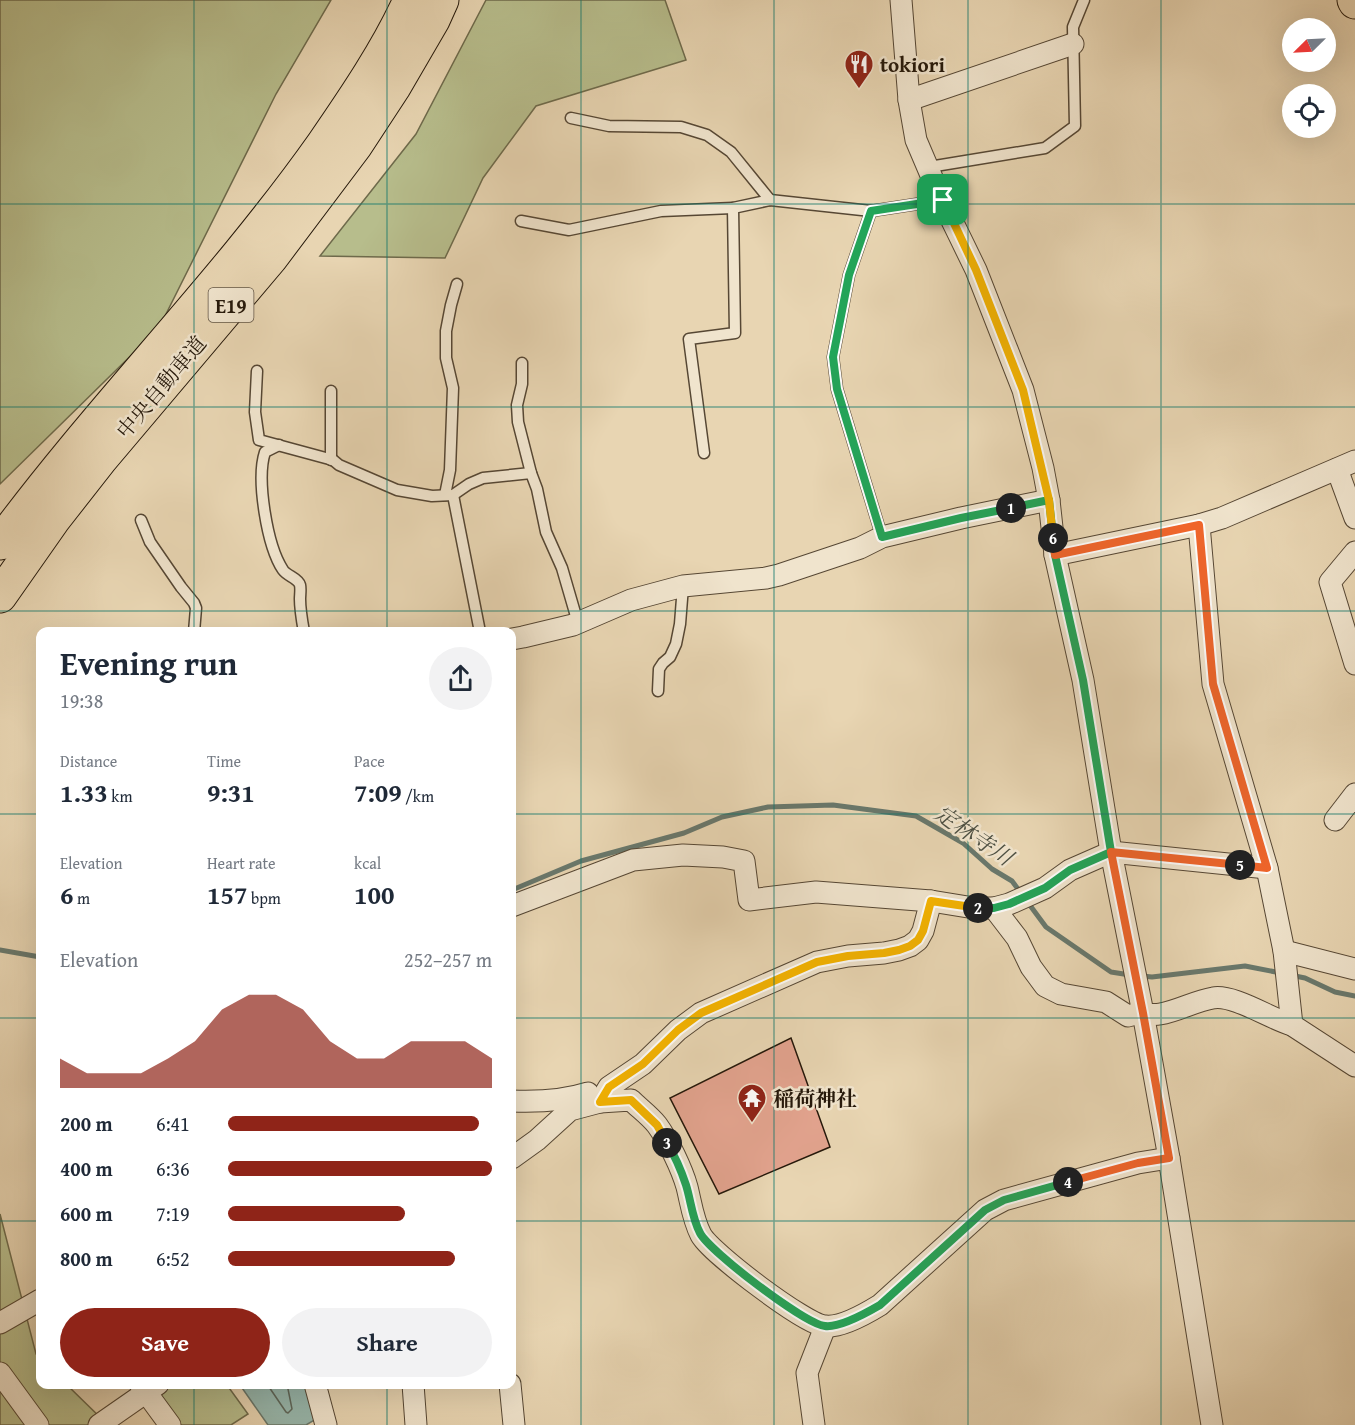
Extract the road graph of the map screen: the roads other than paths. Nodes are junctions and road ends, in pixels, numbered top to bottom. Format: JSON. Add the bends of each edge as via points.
{"nodes":[{"id":1,"x":410,"y":0,"type":"edge"},
{"id":2,"x":442,"y":0,"type":"edge"},
{"id":3,"x":901,"y":0,"type":"edge"},
{"id":4,"x":1084,"y":0,"type":"edge"},
{"id":5,"x":1073,"y":44,"type":"junction"},
{"id":6,"x":909,"y":100,"type":"junction"},
{"id":7,"x":571,"y":118,"type":"dead end"},
{"id":8,"x":928,"y":167,"type":"junction"},
{"id":9,"x":771,"y":200,"type":"junction"},
{"id":10,"x":943,"y":200,"type":"junction"},
{"id":11,"x":733,"y":208,"type":"junction"},
{"id":12,"x":871,"y":211,"type":"junction"},
{"id":13,"x":521,"y":220,"type":"dead end"},
{"id":14,"x":457,"y":284,"type":"dead end"},
{"id":15,"x":522,"y":363,"type":"dead end"},
{"id":16,"x":257,"y":371,"type":"dead end"},
{"id":17,"x":331,"y":391,"type":"dead end"},
{"id":18,"x":279,"y":445,"type":"junction"},
{"id":19,"x":704,"y":453,"type":"dead end"},
{"id":20,"x":331,"y":460,"type":"junction"},
{"id":21,"x":1346,"y":465,"type":"edge"},
{"id":22,"x":531,"y":473,"type":"junction"},
{"id":23,"x":449,"y":495,"type":"junction"},
{"id":24,"x":1049,"y":500,"type":"junction"},
{"id":25,"x":1355,"y":518,"type":"edge"},
{"id":26,"x":141,"y":520,"type":"dead end"},
{"id":27,"x":1199,"y":525,"type":"junction"},
{"id":28,"x":882,"y":537,"type":"junction"},
{"id":29,"x":0,"y":543,"type":"edge"},
{"id":30,"x":1355,"y":552,"type":"edge"},
{"id":31,"x":1055,"y":555,"type":"junction"},
{"id":32,"x":683,"y":586,"type":"junction"},
{"id":33,"x":0,"y":596,"type":"edge"},
{"id":34,"x":578,"y":623,"type":"junction"},
{"id":35,"x":194,"y":627,"type":"edge"},
{"id":36,"x":303,"y":627,"type":"edge"},
{"id":37,"x":479,"y":627,"type":"edge"},
{"id":38,"x":516,"y":638,"type":"edge"},
{"id":39,"x":1355,"y":664,"type":"edge"},
{"id":40,"x":658,"y":691,"type":"dead end"},
{"id":41,"x":1355,"y":794,"type":"edge"},
{"id":42,"x":1335,"y":820,"type":"dead end"},
{"id":43,"x":1111,"y":852,"type":"junction"},
{"id":44,"x":1267,"y":868,"type":"junction"},
{"id":45,"x":931,"y":901,"type":"junction"},
{"id":46,"x":516,"y":904,"type":"edge"},
{"id":47,"x":994,"y":908,"type":"junction"},
{"id":48,"x":1284,"y":951,"type":"junction"},
{"id":49,"x":1355,"y":969,"type":"edge"},
{"id":50,"x":1143,"y":1013,"type":"junction"},
{"id":51,"x":1292,"y":1025,"type":"junction"},
{"id":52,"x":1355,"y":1066,"type":"edge"},
{"id":53,"x":602,"y":1098,"type":"junction"},
{"id":54,"x":516,"y":1101,"type":"edge"},
{"id":55,"x":516,"y":1155,"type":"edge"},
{"id":56,"x":1169,"y":1158,"type":"junction"},
{"id":57,"x":36,"y":1302,"type":"edge"},
{"id":58,"x":0,"y":1323,"type":"edge"},
{"id":59,"x":825,"y":1326,"type":"junction"},
{"id":60,"x":0,"y":1373,"type":"edge"},
{"id":61,"x":145,"y":1389,"type":"edge"},
{"id":62,"x":149,"y":1389,"type":"edge"},
{"id":63,"x":316,"y":1389,"type":"edge"},
{"id":64,"x":413,"y":1389,"type":"edge"},
{"id":65,"x":510,"y":1389,"type":"edge"},
{"id":66,"x":38,"y":1425,"type":"edge"},
{"id":67,"x":99,"y":1425,"type":"edge"},
{"id":68,"x":170,"y":1425,"type":"edge"},
{"id":69,"x":326,"y":1425,"type":"edge"},
{"id":70,"x":416,"y":1425,"type":"edge"},
{"id":71,"x":514,"y":1425,"type":"edge"},
{"id":72,"x":814,"y":1425,"type":"edge"},
{"id":73,"x":1212,"y":1425,"type":"edge"}],
"edges":[{"from":1,"to":29,"type":"highway","name":"中央自動車道","number":"E19","via":[[372,70],[293,186],[82,438]]},
{"from":2,"to":33,"type":"highway","name":"中央自動車道","number":"E19","via":[[357,145],[272,258],[101,459]]},
{"from":3,"to":6,"type":"street"},
{"from":4,"to":5,"type":"lane","via":[[1073,27]]},
{"from":5,"to":6,"type":"street"},
{"from":5,"to":8,"type":"lane","via":[[1075,126],[1045,148]]},
{"from":6,"to":8,"type":"street","via":[[916,140]]},
{"from":7,"to":9,"type":"lane","via":[[609,126],[681,126],[707,135],[731,152]]},
{"from":8,"to":10,"type":"street"},
{"from":9,"to":11,"type":"lane"},
{"from":9,"to":12,"type":"lane"},
{"from":10,"to":12,"type":"lane"},
{"from":10,"to":24,"type":"street","via":[[976,270],[1023,390]]},
{"from":11,"to":13,"type":"lane","via":[[661,211],[569,230]]},
{"from":11,"to":19,"type":"lane","via":[[735,333],[689,339]]},
{"from":12,"to":28,"type":"lane","via":[[849,275],[833,357],[837,389]]},
{"from":14,"to":23,"type":"lane","via":[[446,331],[446,358],[453,388]]},
{"from":15,"to":22,"type":"lane","via":[[518,422]]},
{"from":16,"to":18,"type":"lane","via":[[255,412],[260,440]]},
{"from":17,"to":20,"type":"lane"},
{"from":18,"to":20,"type":"lane"},
{"from":18,"to":36,"type":"lane","via":[[266,452],[262,460],[268,531],[284,571],[300,586]]},
{"from":20,"to":23,"type":"lane","via":[[397,490]]},
{"from":21,"to":25,"type":"street"},
{"from":21,"to":27,"type":"street"},
{"from":22,"to":23,"type":"lane","via":[[483,478]]},
{"from":22,"to":34,"type":"lane","via":[[546,532],[562,568]]},
{"from":23,"to":37,"type":"lane"},
{"from":24,"to":28,"type":"street"},
{"from":24,"to":31,"type":"street"},
{"from":26,"to":35,"type":"lane","via":[[150,542],[194,603]]},
{"from":27,"to":31,"type":"street"},
{"from":27,"to":44,"type":"street","via":[[1213,684]]},
{"from":28,"to":32,"type":"street","via":[[779,575]]},
{"from":30,"to":39,"type":"street","via":[[1330,582]]},
{"from":31,"to":43,"type":"street","via":[[1083,680]]},
{"from":32,"to":34,"type":"street","via":[[631,600]]},
{"from":32,"to":40,"type":"lane","via":[[676,644],[659,669]]},
{"from":34,"to":38,"type":"street"},
{"from":41,"to":42,"type":"street"},
{"from":43,"to":44,"type":"street"},
{"from":43,"to":47,"type":"street","via":[[1070,870],[1045,888]]},
{"from":43,"to":50,"type":"street"},
{"from":44,"to":48,"type":"street"},
{"from":45,"to":46,"type":"street","via":[[816,892],[749,900],[744,861],[682,855],[633,860]]},
{"from":45,"to":47,"type":"street"},
{"from":45,"to":53,"type":"street","via":[[923,931],[910,946],[817,962],[701,1013],[643,1064],[609,1087]]},
{"from":47,"to":50,"type":"street","via":[[1046,986],[1061,994],[1106,1002],[1128,1016]]},
{"from":48,"to":49,"type":"street"},
{"from":48,"to":51,"type":"street"},
{"from":50,"to":51,"type":"street","via":[[1158,1014],[1215,997],[1230,999]]},
{"from":50,"to":56,"type":"street"},
{"from":51,"to":52,"type":"street"},
{"from":53,"to":54,"type":"street","via":[[593,1092],[559,1099]]},
{"from":53,"to":55,"type":"street","via":[[570,1110]]},
{"from":53,"to":59,"type":"street","via":[[631,1100],[657,1125],[686,1185],[701,1236],[710,1246],[768,1292]]},
{"from":56,"to":59,"type":"street","via":[[1004,1200],[985,1210],[880,1305],[852,1320]]},
{"from":56,"to":73,"type":"street"},
{"from":57,"to":58,"type":"street"},
{"from":59,"to":72,"type":"street","via":[[807,1372]]},
{"from":60,"to":66,"type":"street"},
{"from":61,"to":67,"type":"street"},
{"from":62,"to":68,"type":"street"},
{"from":63,"to":69,"type":"street"},
{"from":64,"to":70,"type":"street"},
{"from":65,"to":71,"type":"street"}]}
